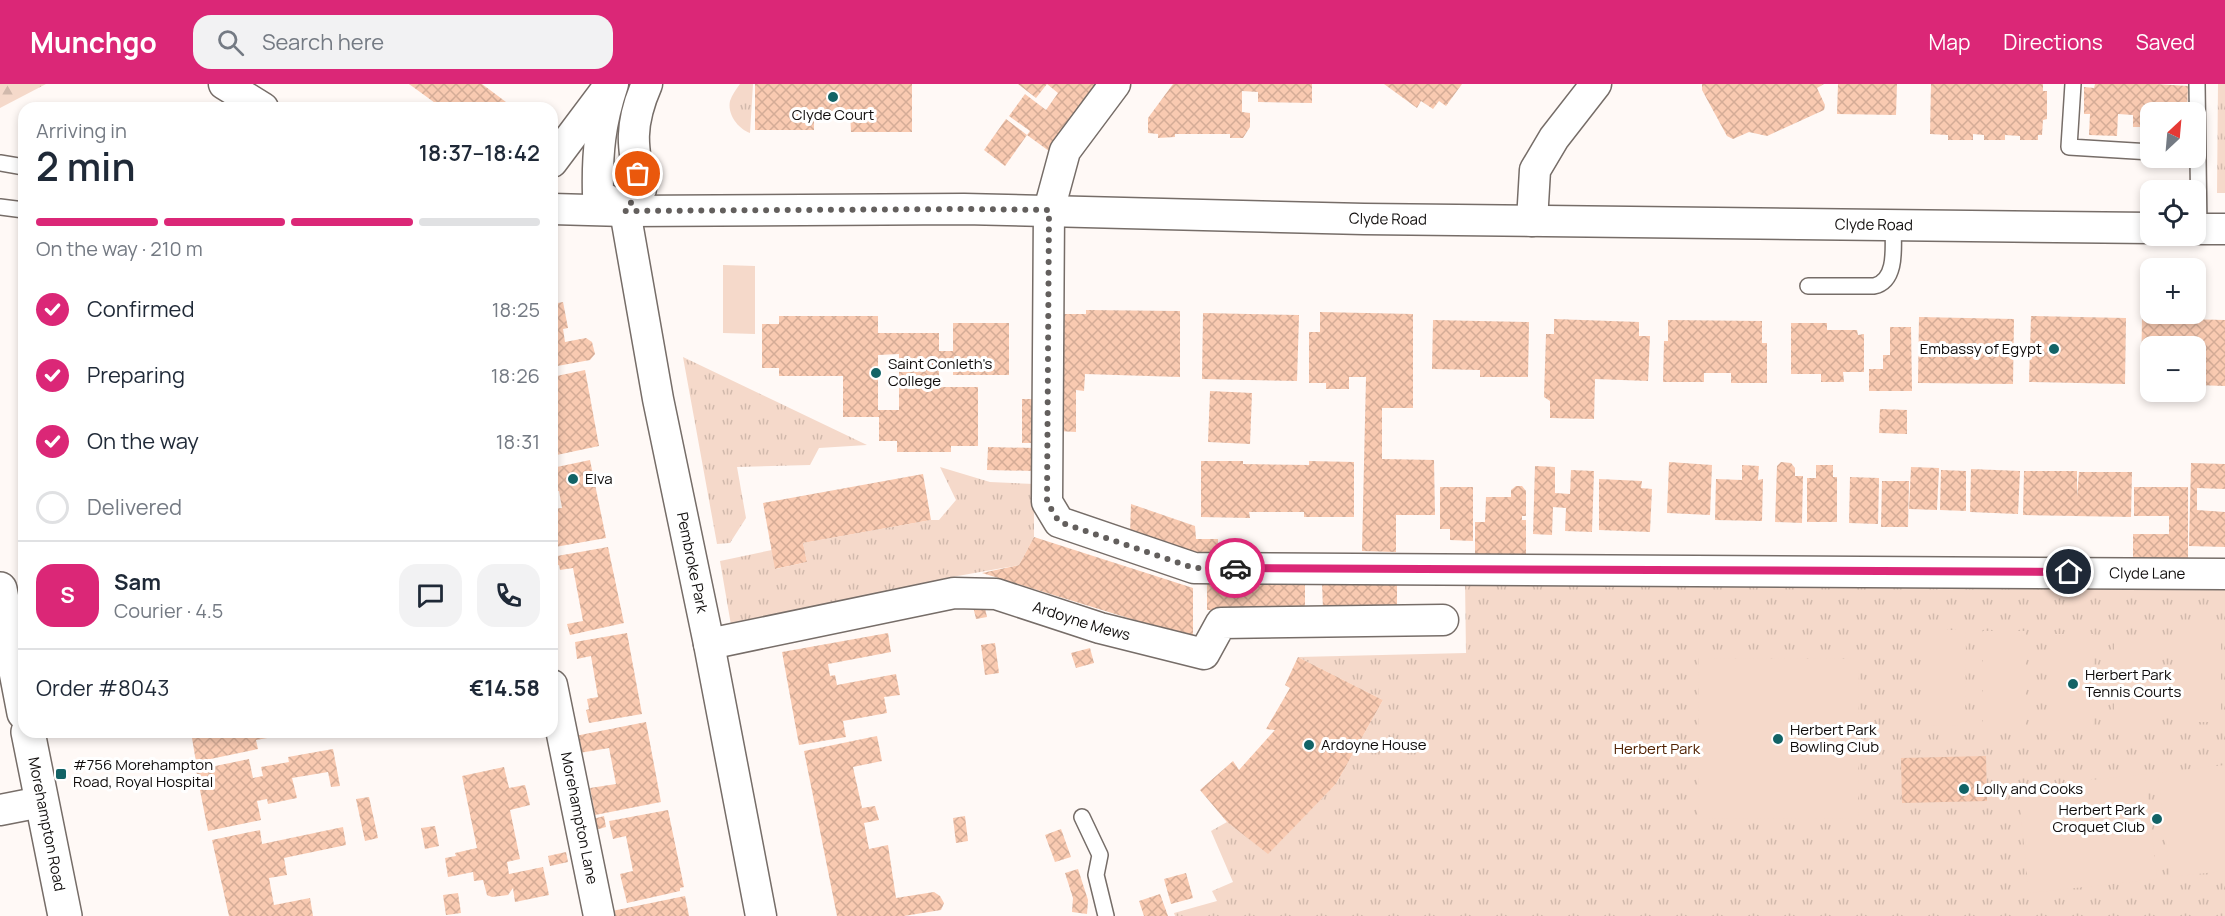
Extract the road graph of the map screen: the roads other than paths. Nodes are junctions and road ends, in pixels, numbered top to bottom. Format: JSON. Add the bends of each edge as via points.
{"nodes":[{"id":1,"x":224,"y":84,"type":"edge"},
{"id":2,"x":611,"y":84,"type":"edge"},
{"id":3,"x":647,"y":84,"type":"edge"},
{"id":4,"x":1114,"y":84,"type":"edge"},
{"id":5,"x":1596,"y":84,"type":"edge"},
{"id":6,"x":2073,"y":84,"type":"edge"},
{"id":7,"x":2197,"y":84,"type":"edge"},
{"id":8,"x":253,"y":102,"type":"edge"},
{"id":9,"x":2197,"y":102,"type":"edge"},
{"id":10,"x":2140,"y":151,"type":"edge"},
{"id":11,"x":558,"y":154,"type":"edge"},
{"id":12,"x":0,"y":163,"type":"edge"},
{"id":13,"x":18,"y":166,"type":"edge"},
{"id":14,"x":2199,"y":168,"type":"edge"},
{"id":15,"x":0,"y":207,"type":"edge"},
{"id":16,"x":18,"y":209,"type":"edge"},
{"id":17,"x":558,"y":209,"type":"edge"},
{"id":18,"x":1049,"y":210,"type":"junction"},
{"id":19,"x":625,"y":211,"type":"junction"},
{"id":20,"x":1532,"y":221,"type":"junction"},
{"id":21,"x":1893,"y":225,"type":"junction"},
{"id":22,"x":2140,"y":228,"type":"edge"},
{"id":23,"x":2207,"y":229,"type":"edge"},
{"id":24,"x":1808,"y":286,"type":"dead end"},
{"id":25,"x":2225,"y":574,"type":"edge"},
{"id":26,"x":0,"y":589,"type":"edge"},
{"id":27,"x":1443,"y":620,"type":"dead end"},
{"id":28,"x":709,"y":644,"type":"junction"},
{"id":29,"x":18,"y":682,"type":"edge"},
{"id":30,"x":558,"y":714,"type":"edge"},
{"id":31,"x":29,"y":738,"type":"edge"},
{"id":32,"x":41,"y":802,"type":"junction"},
{"id":33,"x":0,"y":810,"type":"edge"},
{"id":34,"x":1082,"y":817,"type":"dead end"},
{"id":35,"x":65,"y":916,"type":"edge"},
{"id":36,"x":599,"y":916,"type":"edge"},
{"id":37,"x":761,"y":916,"type":"edge"},
{"id":38,"x":1106,"y":916,"type":"edge"}],
"edges":[{"from":1,"to":8,"type":"street"},
{"from":2,"to":11,"type":"street"},
{"from":2,"to":19,"type":"street","via":[[597,163],[598,194]]},
{"from":3,"to":19,"type":"street","via":[[634,122],[633,147],[641,189]]},
{"from":4,"to":18,"type":"street","name":"Clyde Lane","via":[[1065,150]]},
{"from":5,"to":20,"type":"street","via":[[1554,138],[1535,171]]},
{"from":6,"to":10,"type":"lane","via":[[2069,147]]},
{"from":7,"to":9,"type":"lane"},
{"from":12,"to":13,"type":"lane"},
{"from":14,"to":23,"type":"lane"},
{"from":15,"to":16,"type":"lane"},
{"from":17,"to":19,"type":"street","name":"Clyde Road"},
{"from":18,"to":19,"type":"street","name":"Clyde Road"},
{"from":18,"to":20,"type":"street","name":"Clyde Road"},
{"from":18,"to":25,"type":"street","name":"Clyde Lane","via":[[1047,502],[1059,522],[1194,568]]},
{"from":19,"to":28,"type":"street","name":"Pembroke Park","via":[[658,399]]},
{"from":20,"to":21,"type":"street","name":"Clyde Road"},
{"from":21,"to":22,"type":"street","name":"Clyde Road"},
{"from":21,"to":24,"type":"lane","via":[[1890,274],[1881,284]]},
{"from":26,"to":29,"type":"main road"},
{"from":27,"to":28,"type":"street","name":"Ardoyne Mews","via":[[1221,623],[1204,654],[1100,628],[996,594],[954,593]]},
{"from":28,"to":37,"type":"street","name":"Pembroke Park"},
{"from":30,"to":36,"type":"street","name":"Morehampton Lane"},
{"from":31,"to":32,"type":"main road","name":"Morehampton Road"},
{"from":32,"to":33,"type":"street"},
{"from":32,"to":35,"type":"main road","name":"Morehampton Road"},
{"from":34,"to":38,"type":"lane","via":[[1100,855],[1096,875]]}]}
